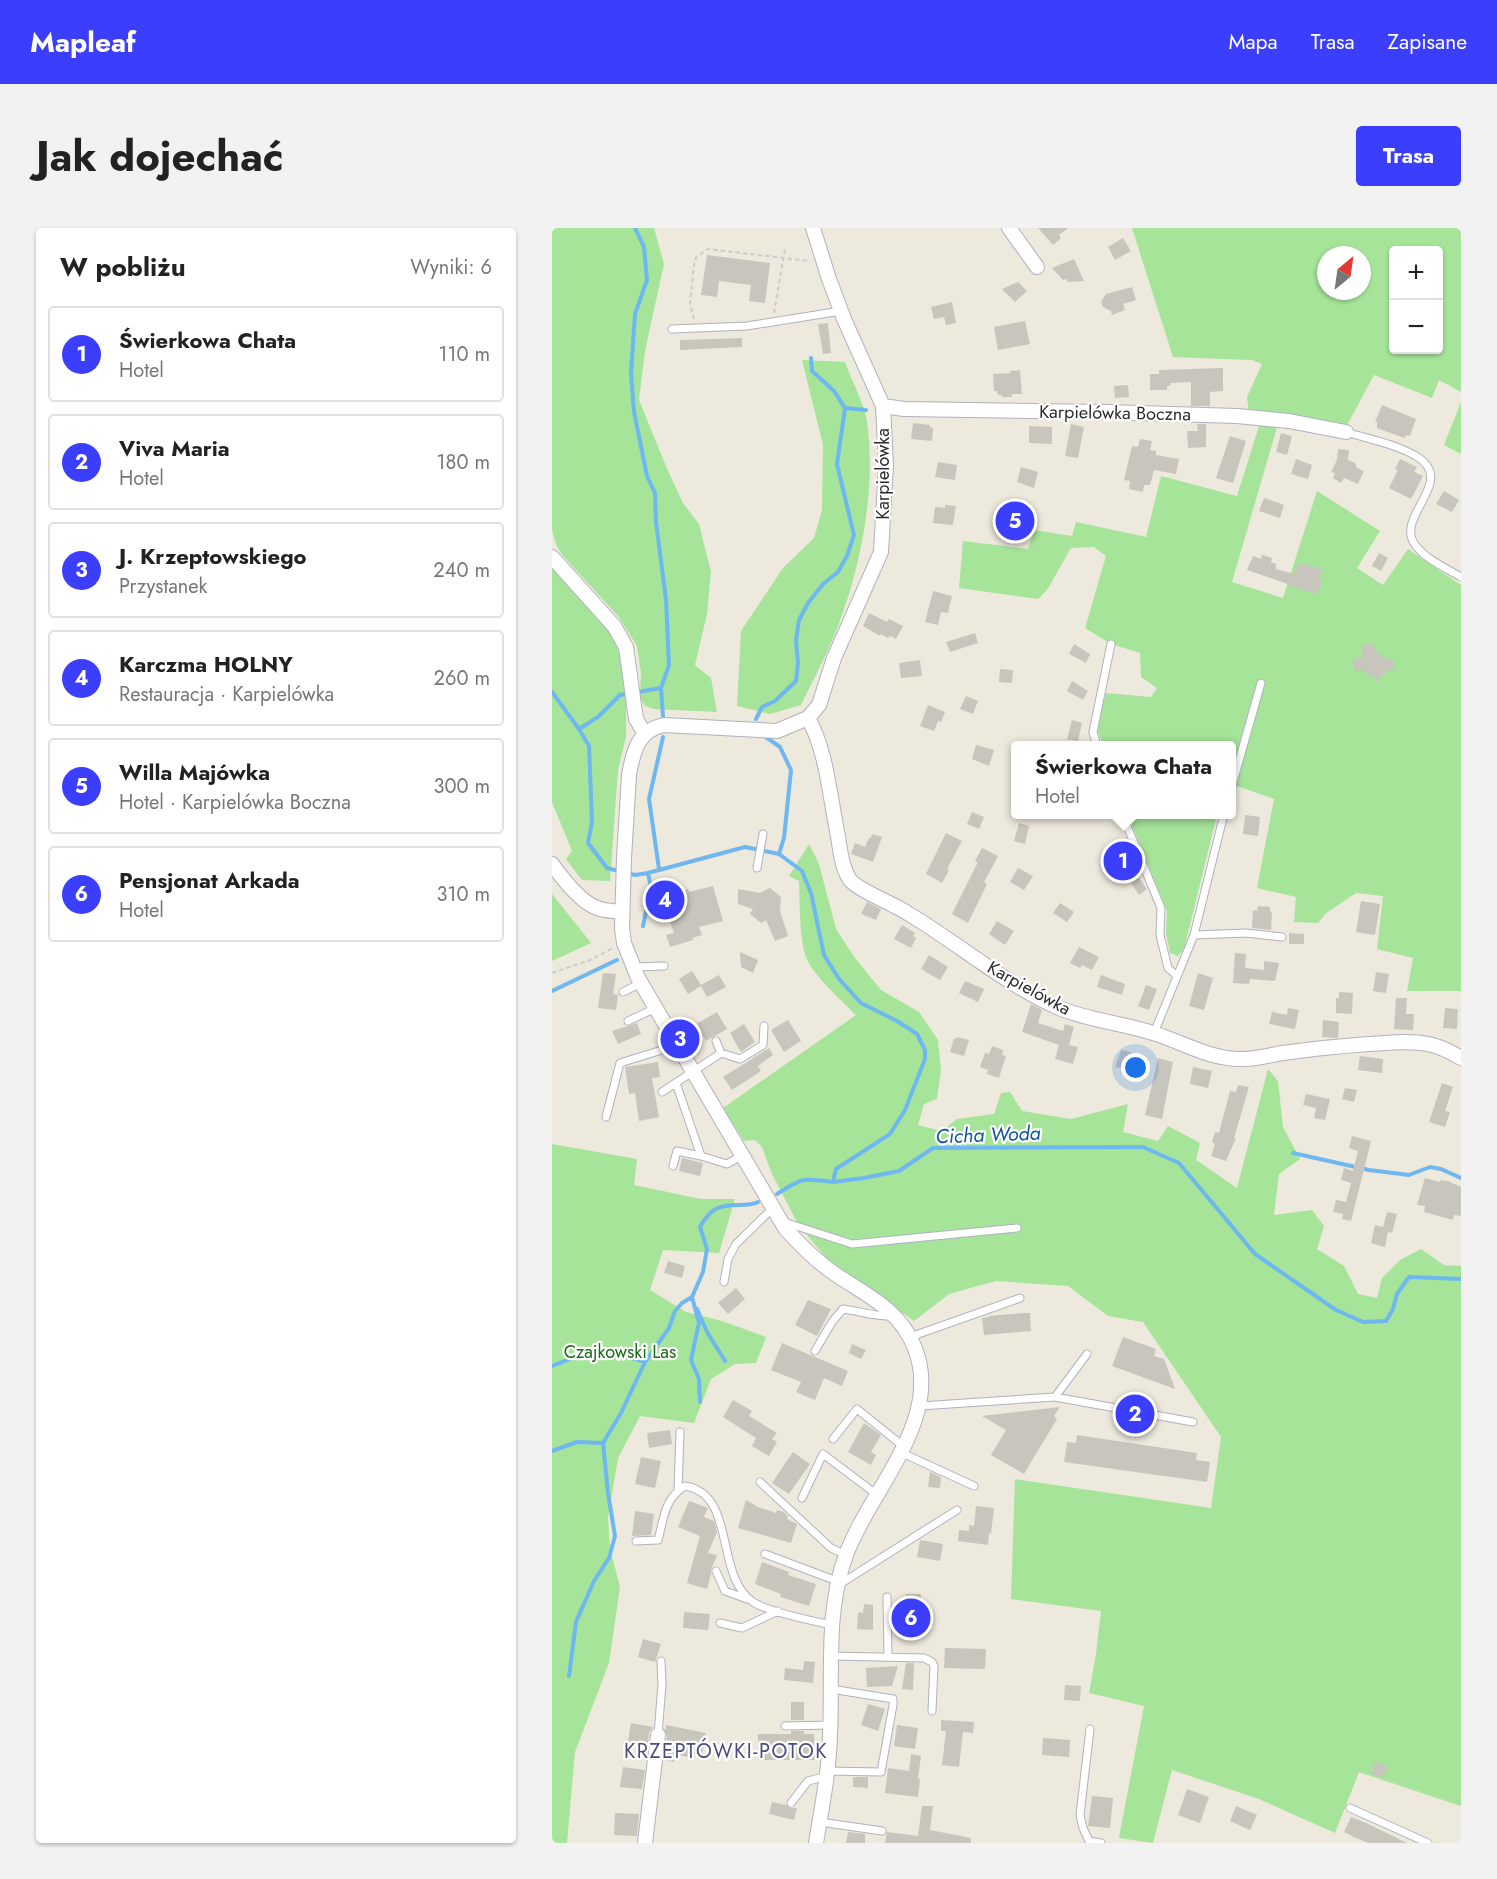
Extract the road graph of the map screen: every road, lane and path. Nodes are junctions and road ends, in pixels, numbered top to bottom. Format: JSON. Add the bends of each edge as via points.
{"nodes":[{"id":1,"x":813,"y":228,"type":"edge"},
{"id":2,"x":1009,"y":228,"type":"edge"},
{"id":3,"x":785,"y":249,"type":"dead end"},
{"id":4,"x":783,"y":258,"type":"junction"},
{"id":5,"x":824,"y":262,"type":"junction"},
{"id":6,"x":1037,"y":267,"type":"dead end"},
{"id":7,"x":841,"y":311,"type":"junction"},
{"id":8,"x":773,"y":322,"type":"junction"},
{"id":9,"x":696,"y":328,"type":"junction"},
{"id":10,"x":672,"y":329,"type":"dead end"},
{"id":11,"x":883,"y":406,"type":"junction"},
{"id":12,"x":1346,"y":432,"type":"joint"},
{"id":13,"x":552,"y":557,"type":"edge"},
{"id":14,"x":1461,"y":578,"type":"edge"},
{"id":15,"x":1111,"y":644,"type":"dead end"},
{"id":16,"x":1261,"y":683,"type":"dead end"},
{"id":17,"x":808,"y":718,"type":"junction"},
{"id":18,"x":645,"y":734,"type":"junction"},
{"id":19,"x":1096,"y":741,"type":"edge"},
{"id":20,"x":1236,"y":771,"type":"edge"},
{"id":21,"x":1124,"y":819,"type":"edge"},
{"id":22,"x":1223,"y":819,"type":"edge"},
{"id":23,"x":762,"y":838,"type":"dead end"},
{"id":24,"x":552,"y":864,"type":"edge"},
{"id":25,"x":758,"y":865,"type":"dead end"},
{"id":26,"x":622,"y":912,"type":"junction"},
{"id":27,"x":1194,"y":935,"type":"junction"},
{"id":28,"x":1282,"y":937,"type":"dead end"},
{"id":29,"x":624,"y":943,"type":"junction"},
{"id":30,"x":664,"y":966,"type":"dead end"},
{"id":31,"x":634,"y":967,"type":"junction"},
{"id":32,"x":552,"y":973,"type":"edge"},
{"id":33,"x":1177,"y":976,"type":"junction"},
{"id":34,"x":641,"y":982,"type":"junction"},
{"id":35,"x":624,"y":992,"type":"dead end"},
{"id":36,"x":656,"y":1008,"type":"junction"},
{"id":37,"x":628,"y":1021,"type":"dead end"},
{"id":38,"x":764,"y":1026,"type":"dead end"},
{"id":39,"x":1154,"y":1033,"type":"junction"},
{"id":40,"x":716,"y":1041,"type":"dead end"},
{"id":41,"x":678,"y":1046,"type":"junction"},
{"id":42,"x":722,"y":1053,"type":"junction"},
{"id":43,"x":1461,"y":1058,"type":"edge"},
{"id":44,"x":693,"y":1071,"type":"junction"},
{"id":45,"x":676,"y":1083,"type":"junction"},
{"id":46,"x":662,"y":1092,"type":"dead end"},
{"id":47,"x":606,"y":1117,"type":"dead end"},
{"id":48,"x":743,"y":1155,"type":"junction"},
{"id":49,"x":701,"y":1156,"type":"junction"},
{"id":50,"x":673,"y":1166,"type":"dead end"},
{"id":51,"x":773,"y":1208,"type":"junction"},
{"id":52,"x":782,"y":1221,"type":"junction"},
{"id":53,"x":1017,"y":1228,"type":"dead end"},
{"id":54,"x":724,"y":1282,"type":"dead end"},
{"id":55,"x":1020,"y":1298,"type":"dead end"},
{"id":56,"x":891,"y":1312,"type":"junction"},
{"id":57,"x":910,"y":1337,"type":"junction"},
{"id":58,"x":815,"y":1350,"type":"dead end"},
{"id":59,"x":1086,"y":1354,"type":"dead end"},
{"id":60,"x":1055,"y":1397,"type":"junction"},
{"id":61,"x":920,"y":1406,"type":"junction"},
{"id":62,"x":1193,"y":1422,"type":"dead end"},
{"id":63,"x":680,"y":1432,"type":"dead end"},
{"id":64,"x":833,"y":1439,"type":"dead end"},
{"id":65,"x":901,"y":1449,"type":"junction"},
{"id":66,"x":760,"y":1482,"type":"dead end"},
{"id":67,"x":974,"y":1486,"type":"dead end"},
{"id":68,"x":678,"y":1490,"type":"junction"},
{"id":69,"x":876,"y":1494,"type":"junction"},
{"id":70,"x":802,"y":1498,"type":"dead end"},
{"id":71,"x":957,"y":1510,"type":"dead end"},
{"id":72,"x":636,"y":1541,"type":"dead end"},
{"id":73,"x":765,"y":1554,"type":"dead end"},
{"id":74,"x":846,"y":1555,"type":"junction"},
{"id":75,"x":716,"y":1570,"type":"dead end"},
{"id":76,"x":836,"y":1584,"type":"junction"},
{"id":77,"x":887,"y":1597,"type":"dead end"},
{"id":78,"x":750,"y":1600,"type":"junction"},
{"id":79,"x":778,"y":1611,"type":"junction"},
{"id":80,"x":720,"y":1623,"type":"dead end"},
{"id":81,"x":832,"y":1625,"type":"junction"},
{"id":82,"x":831,"y":1656,"type":"junction"},
{"id":83,"x":888,"y":1657,"type":"junction"},
{"id":84,"x":661,"y":1661,"type":"dead end"},
{"id":85,"x":831,"y":1689,"type":"junction"},
{"id":86,"x":932,"y":1711,"type":"dead end"},
{"id":87,"x":830,"y":1725,"type":"junction"},
{"id":88,"x":785,"y":1726,"type":"dead end"},
{"id":89,"x":1089,"y":1730,"type":"dead end"},
{"id":90,"x":658,"y":1735,"type":"joint"},
{"id":91,"x":827,"y":1773,"type":"junction"},
{"id":92,"x":791,"y":1803,"type":"dead end"},
{"id":93,"x":1350,"y":1808,"type":"dead end"},
{"id":94,"x":820,"y":1822,"type":"junction"},
{"id":95,"x":882,"y":1831,"type":"dead end"},
{"id":96,"x":1088,"y":1842,"type":"edge"},
{"id":97,"x":645,"y":1843,"type":"edge"},
{"id":98,"x":816,"y":1843,"type":"edge"},
{"id":99,"x":1101,"y":1843,"type":"edge"},
{"id":100,"x":1428,"y":1843,"type":"edge"}],
"edges":[{"from":1,"to":5,"type":"street","name":"Karpielówka"},
{"from":2,"to":6,"type":"street"},
{"from":3,"to":4,"type":"path"},
{"from":4,"to":5,"type":"path"},
{"from":4,"to":8,"type":"path"},
{"from":4,"to":9,"type":"path","via":[[703,251],[693,265],[690,304]]},
{"from":5,"to":7,"type":"street","name":"Karpielówka"},
{"from":7,"to":8,"type":"lane"},
{"from":7,"to":11,"type":"street","name":"Karpielówka"},
{"from":8,"to":9,"type":"lane"},
{"from":9,"to":10,"type":"lane"},
{"from":11,"to":12,"type":"street","name":"Karpielówka Boczna","via":[[1237,416]]},
{"from":11,"to":17,"type":"street","name":"Karpielówka","via":[[886,465],[881,552],[834,658],[819,705]]},
{"from":12,"to":14,"type":"lane","via":[[1400,448],[1418,457],[1428,468],[1432,480],[1413,516],[1414,544]]},
{"from":13,"to":18,"type":"street","via":[[621,636],[629,662],[636,719]]},
{"from":15,"to":19,"type":"lane","via":[[1093,732]]},
{"from":16,"to":20,"type":"lane"},
{"from":17,"to":18,"type":"street","via":[[777,730],[680,725],[655,727]]},
{"from":17,"to":39,"type":"street","name":"Karpielówka","via":[[822,755],[844,868],[857,886],[903,910],[1033,995],[1084,1017]]},
{"from":18,"to":26,"type":"street","via":[[638,741],[629,775]]},
{"from":21,"to":33,"type":"lane","via":[[1161,908],[1160,934],[1168,968]]},
{"from":22,"to":27,"type":"lane"},
{"from":23,"to":25,"type":"lane"},
{"from":24,"to":26,"type":"street","via":[[593,906]]},
{"from":26,"to":29,"type":"street"},
{"from":27,"to":28,"type":"lane","via":[[1246,933]]},
{"from":27,"to":33,"type":"lane"},
{"from":29,"to":31,"type":"street"},
{"from":29,"to":32,"type":"path"},
{"from":30,"to":31,"type":"lane"},
{"from":31,"to":34,"type":"street"},
{"from":33,"to":39,"type":"lane"},
{"from":34,"to":35,"type":"lane"},
{"from":34,"to":36,"type":"street"},
{"from":36,"to":37,"type":"lane"},
{"from":36,"to":41,"type":"street"},
{"from":38,"to":42,"type":"lane","via":[[764,1045],[740,1059]]},
{"from":39,"to":43,"type":"street","name":"Karpielówka","via":[[1226,1058],[1399,1042],[1428,1044]]},
{"from":40,"to":42,"type":"lane"},
{"from":41,"to":44,"type":"street"},
{"from":41,"to":47,"type":"lane","via":[[620,1063]]},
{"from":42,"to":44,"type":"lane"},
{"from":44,"to":45,"type":"lane"},
{"from":44,"to":48,"type":"street"},
{"from":45,"to":46,"type":"lane"},
{"from":45,"to":49,"type":"lane"},
{"from":48,"to":49,"type":"lane","via":[[727,1164]]},
{"from":48,"to":51,"type":"street"},
{"from":49,"to":50,"type":"lane","via":[[677,1151]]},
{"from":51,"to":52,"type":"street"},
{"from":51,"to":54,"type":"lane","via":[[736,1244],[728,1259]]},
{"from":52,"to":53,"type":"lane","via":[[852,1244]]},
{"from":52,"to":56,"type":"street","via":[[795,1240],[819,1262]]},
{"from":55,"to":57,"type":"lane"},
{"from":56,"to":57,"type":"street"},
{"from":56,"to":58,"type":"lane","via":[[888,1316],[876,1316],[843,1309]]},
{"from":57,"to":61,"type":"street","via":[[922,1378]]},
{"from":59,"to":60,"type":"lane"},
{"from":60,"to":61,"type":"lane"},
{"from":60,"to":62,"type":"lane"},
{"from":61,"to":65,"type":"street"},
{"from":63,"to":68,"type":"lane"},
{"from":64,"to":65,"type":"lane","via":[[857,1409]]},
{"from":65,"to":67,"type":"lane"},
{"from":65,"to":69,"type":"street"},
{"from":66,"to":74,"type":"lane","via":[[831,1548]]},
{"from":68,"to":72,"type":"lane","via":[[668,1502],[657,1540]]},
{"from":68,"to":78,"type":"lane","via":[[695,1487],[707,1497],[721,1521],[737,1585]]},
{"from":69,"to":70,"type":"lane","via":[[823,1455]]},
{"from":69,"to":74,"type":"street"},
{"from":71,"to":76,"type":"lane"},
{"from":73,"to":76,"type":"lane"},
{"from":74,"to":76,"type":"street"},
{"from":75,"to":78,"type":"lane","via":[[725,1591]]},
{"from":76,"to":81,"type":"street"},
{"from":77,"to":83,"type":"lane"},
{"from":78,"to":79,"type":"lane"},
{"from":79,"to":80,"type":"lane","via":[[741,1628]]},
{"from":79,"to":81,"type":"lane"},
{"from":81,"to":82,"type":"street"},
{"from":82,"to":83,"type":"lane"},
{"from":82,"to":85,"type":"street"},
{"from":83,"to":86,"type":"lane","via":[[924,1658],[932,1662]]},
{"from":84,"to":90,"type":"lane"},
{"from":85,"to":87,"type":"street"},
{"from":85,"to":91,"type":"lane","via":[[893,1699],[893,1706],[881,1772]]},
{"from":87,"to":88,"type":"lane"},
{"from":87,"to":91,"type":"street"},
{"from":89,"to":96,"type":"lane","via":[[1080,1815]]},
{"from":90,"to":97,"type":"street"},
{"from":91,"to":92,"type":"lane","via":[[808,1781]]},
{"from":91,"to":94,"type":"street"},
{"from":93,"to":100,"type":"lane"},
{"from":94,"to":95,"type":"lane"},
{"from":94,"to":98,"type":"street"},
{"from":96,"to":99,"type":"lane"}]}
